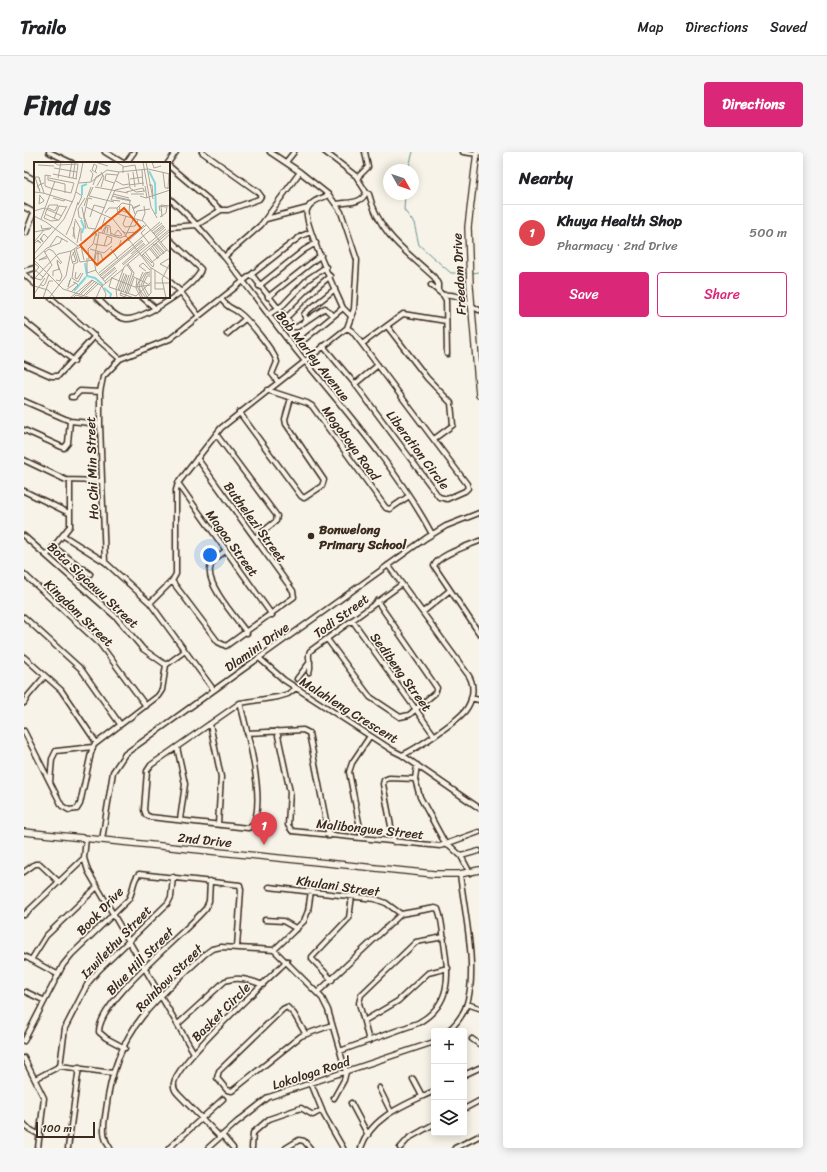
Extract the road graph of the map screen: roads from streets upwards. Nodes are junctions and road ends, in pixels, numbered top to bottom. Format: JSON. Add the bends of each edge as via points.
{"nodes":[{"id":1,"x":49,"y":152,"type":"edge"},
{"id":2,"x":105,"y":152,"type":"edge"},
{"id":3,"x":134,"y":152,"type":"edge"},
{"id":4,"x":176,"y":152,"type":"edge"},
{"id":5,"x":202,"y":152,"type":"edge"},
{"id":6,"x":270,"y":152,"type":"edge"},
{"id":7,"x":294,"y":152,"type":"edge"},
{"id":8,"x":325,"y":152,"type":"edge"},
{"id":9,"x":365,"y":152,"type":"edge"},
{"id":10,"x":463,"y":152,"type":"edge"},
{"id":11,"x":477,"y":153,"type":"edge"},
{"id":12,"x":70,"y":162,"type":"edge"},
{"id":13,"x":122,"y":162,"type":"edge"},
{"id":14,"x":125,"y":162,"type":"edge"},
{"id":15,"x":170,"y":162,"type":"edge"},
{"id":16,"x":286,"y":162,"type":"junction"},
{"id":17,"x":170,"y":165,"type":"edge"},
{"id":18,"x":477,"y":167,"type":"edge"},
{"id":19,"x":300,"y":172,"type":"junction"},
{"id":20,"x":24,"y":174,"type":"edge"},
{"id":21,"x":358,"y":177,"type":"junction"},
{"id":22,"x":34,"y":179,"type":"edge"},
{"id":23,"x":366,"y":193,"type":"junction"},
{"id":24,"x":329,"y":195,"type":"junction"},
{"id":25,"x":170,"y":199,"type":"edge"},
{"id":26,"x":337,"y":204,"type":"junction"},
{"id":27,"x":24,"y":207,"type":"edge"},
{"id":28,"x":308,"y":208,"type":"junction"},
{"id":29,"x":221,"y":210,"type":"junction"},
{"id":30,"x":34,"y":212,"type":"edge"},
{"id":31,"x":266,"y":219,"type":"junction"},
{"id":32,"x":197,"y":225,"type":"junction"},
{"id":33,"x":170,"y":227,"type":"edge"},
{"id":34,"x":311,"y":232,"type":"junction"},
{"id":35,"x":26,"y":233,"type":"dead end"},
{"id":36,"x":170,"y":240,"type":"edge"},
{"id":37,"x":316,"y":243,"type":"junction"},
{"id":38,"x":321,"y":255,"type":"junction"},
{"id":39,"x":224,"y":256,"type":"junction"},
{"id":40,"x":326,"y":266,"type":"junction"},
{"id":41,"x":34,"y":268,"type":"edge"},
{"id":42,"x":24,"y":271,"type":"edge"},
{"id":43,"x":24,"y":274,"type":"edge"},
{"id":44,"x":252,"y":275,"type":"junction"},
{"id":45,"x":330,"y":276,"type":"junction"},
{"id":46,"x":170,"y":282,"type":"edge"},
{"id":47,"x":243,"y":282,"type":"junction"},
{"id":48,"x":34,"y":283,"type":"edge"},
{"id":49,"x":431,"y":285,"type":"dead end"},
{"id":50,"x":259,"y":286,"type":"junction"},
{"id":51,"x":335,"y":289,"type":"junction"},
{"id":52,"x":180,"y":291,"type":"junction"},
{"id":53,"x":438,"y":291,"type":"junction"},
{"id":54,"x":443,"y":295,"type":"junction"},
{"id":55,"x":268,"y":297,"type":"junction"},
{"id":56,"x":51,"y":298,"type":"edge"},
{"id":57,"x":97,"y":298,"type":"edge"},
{"id":58,"x":143,"y":298,"type":"edge"},
{"id":59,"x":221,"y":299,"type":"junction"},
{"id":60,"x":471,"y":306,"type":"junction"},
{"id":61,"x":278,"y":308,"type":"junction"},
{"id":62,"x":343,"y":308,"type":"junction"},
{"id":63,"x":156,"y":310,"type":"junction"},
{"id":64,"x":479,"y":310,"type":"edge"},
{"id":65,"x":268,"y":315,"type":"junction"},
{"id":66,"x":199,"y":316,"type":"junction"},
{"id":67,"x":333,"y":316,"type":"junction"},
{"id":68,"x":352,"y":317,"type":"junction"},
{"id":69,"x":286,"y":318,"type":"junction"},
{"id":70,"x":245,"y":319,"type":"junction"},
{"id":71,"x":307,"y":320,"type":"junction"},
{"id":72,"x":24,"y":321,"type":"edge"},
{"id":73,"x":446,"y":321,"type":"junction"},
{"id":74,"x":387,"y":326,"type":"junction"},
{"id":75,"x":347,"y":328,"type":"junction"},
{"id":76,"x":227,"y":334,"type":"dead end"},
{"id":77,"x":95,"y":336,"type":"junction"},
{"id":78,"x":305,"y":339,"type":"dead end"},
{"id":79,"x":362,"y":344,"type":"junction"},
{"id":80,"x":323,"y":346,"type":"junction"},
{"id":81,"x":447,"y":354,"type":"dead end"},
{"id":82,"x":120,"y":359,"type":"junction"},
{"id":83,"x":74,"y":361,"type":"junction"},
{"id":84,"x":305,"y":361,"type":"junction"},
{"id":85,"x":24,"y":364,"type":"edge"},
{"id":86,"x":378,"y":365,"type":"junction"},
{"id":87,"x":278,"y":382,"type":"junction"},
{"id":88,"x":355,"y":384,"type":"junction"},
{"id":89,"x":267,"y":390,"type":"junction"},
{"id":90,"x":100,"y":392,"type":"junction"},
{"id":91,"x":479,"y":395,"type":"edge"},
{"id":92,"x":70,"y":397,"type":"dead end"},
{"id":93,"x":291,"y":398,"type":"junction"},
{"id":94,"x":24,"y":401,"type":"edge"},
{"id":95,"x":239,"y":412,"type":"junction"},
{"id":96,"x":70,"y":421,"type":"junction"},
{"id":97,"x":100,"y":424,"type":"junction"},
{"id":98,"x":24,"y":430,"type":"edge"},
{"id":99,"x":216,"y":434,"type":"junction"},
{"id":100,"x":434,"y":439,"type":"junction"},
{"id":101,"x":197,"y":458,"type":"junction"},
{"id":102,"x":24,"y":460,"type":"edge"},
{"id":103,"x":70,"y":481,"type":"junction"},
{"id":104,"x":102,"y":481,"type":"junction"},
{"id":105,"x":178,"y":483,"type":"junction"},
{"id":106,"x":24,"y":491,"type":"edge"},
{"id":107,"x":408,"y":496,"type":"junction"},
{"id":108,"x":69,"y":513,"type":"junction"},
{"id":109,"x":479,"y":513,"type":"edge"},
{"id":110,"x":432,"y":534,"type":"junction"},
{"id":111,"x":24,"y":536,"type":"edge"},
{"id":112,"x":64,"y":536,"type":"junction"},
{"id":113,"x":255,"y":538,"type":"junction"},
{"id":114,"x":479,"y":541,"type":"edge"},
{"id":115,"x":54,"y":547,"type":"junction"},
{"id":116,"x":225,"y":551,"type":"junction"},
{"id":117,"x":47,"y":555,"type":"junction"},
{"id":118,"x":105,"y":562,"type":"junction"},
{"id":119,"x":388,"y":564,"type":"junction"},
{"id":120,"x":24,"y":574,"type":"edge"},
{"id":121,"x":90,"y":574,"type":"dead end"},
{"id":122,"x":172,"y":581,"type":"junction"},
{"id":123,"x":402,"y":584,"type":"junction"},
{"id":124,"x":449,"y":591,"type":"junction"},
{"id":125,"x":377,"y":601,"type":"junction"},
{"id":126,"x":150,"y":603,"type":"junction"},
{"id":127,"x":422,"y":612,"type":"junction"},
{"id":128,"x":272,"y":614,"type":"junction"},
{"id":129,"x":24,"y":617,"type":"edge"},
{"id":130,"x":352,"y":620,"type":"junction"},
{"id":131,"x":247,"y":632,"type":"junction"},
{"id":132,"x":479,"y":633,"type":"edge"},
{"id":133,"x":327,"y":639,"type":"junction"},
{"id":134,"x":185,"y":651,"type":"junction"},
{"id":135,"x":24,"y":657,"type":"edge"},
{"id":136,"x":259,"y":658,"type":"junction"},
{"id":137,"x":310,"y":662,"type":"junction"},
{"id":138,"x":166,"y":665,"type":"junction"},
{"id":139,"x":309,"y":672,"type":"dead end"},
{"id":140,"x":45,"y":676,"type":"junction"},
{"id":141,"x":297,"y":679,"type":"dead end"},
{"id":142,"x":296,"y":688,"type":"junction"},
{"id":143,"x":214,"y":689,"type":"junction"},
{"id":144,"x":471,"y":698,"type":"junction"},
{"id":145,"x":479,"y":700,"type":"edge"},
{"id":146,"x":240,"y":703,"type":"junction"},
{"id":147,"x":24,"y":704,"type":"edge"},
{"id":148,"x":146,"y":706,"type":"junction"},
{"id":149,"x":416,"y":709,"type":"junction"},
{"id":150,"x":120,"y":724,"type":"junction"},
{"id":151,"x":210,"y":724,"type":"junction"},
{"id":152,"x":24,"y":731,"type":"edge"},
{"id":153,"x":277,"y":731,"type":"junction"},
{"id":154,"x":247,"y":733,"type":"junction"},
{"id":155,"x":434,"y":735,"type":"junction"},
{"id":156,"x":370,"y":736,"type":"junction"},
{"id":157,"x":96,"y":742,"type":"junction"},
{"id":158,"x":93,"y":747,"type":"junction"},
{"id":159,"x":177,"y":747,"type":"junction"},
{"id":160,"x":402,"y":755,"type":"junction"},
{"id":161,"x":417,"y":765,"type":"junction"},
{"id":162,"x":415,"y":779,"type":"junction"},
{"id":163,"x":50,"y":783,"type":"junction"},
{"id":164,"x":479,"y":808,"type":"edge"},
{"id":165,"x":180,"y":820,"type":"junction"},
{"id":166,"x":218,"y":824,"type":"junction"},
{"id":167,"x":24,"y":832,"type":"edge"},
{"id":168,"x":479,"y":832,"type":"edge"},
{"id":169,"x":329,"y":836,"type":"junction"},
{"id":170,"x":86,"y":838,"type":"junction"},
{"id":171,"x":362,"y":838,"type":"junction"},
{"id":172,"x":102,"y":840,"type":"junction"},
{"id":173,"x":394,"y":842,"type":"junction"},
{"id":174,"x":447,"y":845,"type":"junction"},
{"id":175,"x":479,"y":851,"type":"edge"},
{"id":176,"x":461,"y":856,"type":"junction"},
{"id":177,"x":84,"y":858,"type":"junction"},
{"id":178,"x":479,"y":870,"type":"edge"},
{"id":179,"x":24,"y":872,"type":"edge"},
{"id":180,"x":470,"y":873,"type":"junction"},
{"id":181,"x":460,"y":874,"type":"junction"},
{"id":182,"x":173,"y":878,"type":"junction"},
{"id":183,"x":210,"y":881,"type":"junction"},
{"id":184,"x":58,"y":882,"type":"junction"},
{"id":185,"x":97,"y":887,"type":"junction"},
{"id":186,"x":269,"y":887,"type":"dead end"},
{"id":187,"x":311,"y":891,"type":"junction"},
{"id":188,"x":352,"y":896,"type":"junction"},
{"id":189,"x":114,"y":914,"type":"junction"},
{"id":190,"x":401,"y":914,"type":"junction"},
{"id":191,"x":24,"y":915,"type":"edge"},
{"id":192,"x":265,"y":920,"type":"dead end"},
{"id":193,"x":297,"y":929,"type":"junction"},
{"id":194,"x":444,"y":937,"type":"junction"},
{"id":195,"x":129,"y":941,"type":"junction"},
{"id":196,"x":236,"y":948,"type":"junction"},
{"id":197,"x":274,"y":950,"type":"junction"},
{"id":198,"x":24,"y":956,"type":"edge"},
{"id":199,"x":31,"y":960,"type":"junction"},
{"id":200,"x":286,"y":961,"type":"junction"},
{"id":201,"x":145,"y":968,"type":"junction"},
{"id":202,"x":448,"y":968,"type":"junction"},
{"id":203,"x":57,"y":974,"type":"junction"},
{"id":204,"x":332,"y":980,"type":"junction"},
{"id":205,"x":263,"y":985,"type":"junction"},
{"id":206,"x":26,"y":992,"type":"dead end"},
{"id":207,"x":318,"y":992,"type":"junction"},
{"id":208,"x":162,"y":996,"type":"junction"},
{"id":209,"x":44,"y":1000,"type":"junction"},
{"id":210,"x":467,"y":1004,"type":"junction"},
{"id":211,"x":479,"y":1008,"type":"edge"},
{"id":212,"x":364,"y":1021,"type":"junction"},
{"id":213,"x":178,"y":1024,"type":"junction"},
{"id":214,"x":332,"y":1025,"type":"junction"},
{"id":215,"x":451,"y":1028,"type":"edge"},
{"id":216,"x":305,"y":1033,"type":"junction"},
{"id":217,"x":472,"y":1039,"type":"dead end"},
{"id":218,"x":24,"y":1041,"type":"edge"},
{"id":219,"x":369,"y":1041,"type":"junction"},
{"id":220,"x":431,"y":1043,"type":"edge"},
{"id":221,"x":479,"y":1044,"type":"edge"},
{"id":222,"x":125,"y":1048,"type":"junction"},
{"id":223,"x":340,"y":1051,"type":"junction"},
{"id":224,"x":194,"y":1053,"type":"junction"},
{"id":225,"x":24,"y":1058,"type":"edge"},
{"id":226,"x":60,"y":1066,"type":"junction"},
{"id":227,"x":79,"y":1067,"type":"junction"},
{"id":228,"x":479,"y":1068,"type":"edge"},
{"id":229,"x":346,"y":1072,"type":"junction"},
{"id":230,"x":113,"y":1073,"type":"junction"},
{"id":231,"x":339,"y":1074,"type":"junction"},
{"id":232,"x":467,"y":1074,"type":"edge"},
{"id":233,"x":35,"y":1079,"type":"junction"},
{"id":234,"x":413,"y":1079,"type":"dead end"},
{"id":235,"x":311,"y":1083,"type":"junction"},
{"id":236,"x":340,"y":1087,"type":"junction"},
{"id":237,"x":379,"y":1088,"type":"dead end"},
{"id":238,"x":431,"y":1092,"type":"edge"},
{"id":239,"x":422,"y":1096,"type":"junction"},
{"id":240,"x":334,"y":1098,"type":"dead end"},
{"id":241,"x":223,"y":1099,"type":"dead end"},
{"id":242,"x":479,"y":1101,"type":"edge"},
{"id":243,"x":351,"y":1103,"type":"dead end"},
{"id":244,"x":467,"y":1107,"type":"edge"},
{"id":245,"x":322,"y":1110,"type":"junction"},
{"id":246,"x":391,"y":1112,"type":"junction"},
{"id":247,"x":201,"y":1119,"type":"junction"},
{"id":248,"x":24,"y":1124,"type":"edge"},
{"id":249,"x":431,"y":1126,"type":"edge"},
{"id":250,"x":40,"y":1135,"type":"junction"},
{"id":251,"x":368,"y":1135,"type":"junction"},
{"id":252,"x":221,"y":1136,"type":"junction"},
{"id":253,"x":479,"y":1136,"type":"edge"},
{"id":254,"x":253,"y":1147,"type":"edge"},
{"id":255,"x":362,"y":1147,"type":"edge"},
{"id":256,"x":38,"y":1148,"type":"edge"},
{"id":257,"x":68,"y":1148,"type":"edge"},
{"id":258,"x":110,"y":1148,"type":"edge"},
{"id":259,"x":169,"y":1148,"type":"edge"},
{"id":260,"x":208,"y":1148,"type":"edge"},
{"id":261,"x":233,"y":1148,"type":"edge"},
{"id":262,"x":286,"y":1148,"type":"edge"},
{"id":263,"x":310,"y":1148,"type":"edge"},
{"id":264,"x":343,"y":1148,"type":"edge"},
{"id":265,"x":400,"y":1148,"type":"edge"},
{"id":266,"x":455,"y":1148,"type":"edge"}],
"edges":[{"from":1,"to":12,"type":"street"},
{"from":2,"to":13,"type":"street"},
{"from":3,"to":14,"type":"street"},
{"from":4,"to":15,"type":"street"},
{"from":5,"to":29,"type":"street","via":[[261,196],[256,201]]},
{"from":6,"to":16,"type":"street"},
{"from":7,"to":16,"type":"street"},
{"from":8,"to":21,"type":"street"},
{"from":9,"to":21,"type":"street","via":[[368,167]]},
{"from":10,"to":11,"type":"street"},
{"from":11,"to":18,"type":"street","name":"Freedom Drive"},
{"from":16,"to":19,"type":"street"},
{"from":17,"to":29,"type":"street"},
{"from":18,"to":60,"type":"street","name":"Freedom Drive","via":[[468,219]]},
{"from":19,"to":24,"type":"street"},
{"from":19,"to":31,"type":"street"},
{"from":20,"to":22,"type":"street"},
{"from":21,"to":23,"type":"street"},
{"from":23,"to":26,"type":"street","via":[[360,200]]},
{"from":23,"to":53,"type":"street","via":[[370,194],[373,207],[389,236],[434,278],[438,284]]},
{"from":24,"to":26,"type":"street"},
{"from":24,"to":28,"type":"street","via":[[312,203]]},
{"from":25,"to":32,"type":"street","name":"Bob Marley Avenue"},
{"from":26,"to":68,"type":"street","via":[[357,260]]},
{"from":27,"to":30,"type":"street"},
{"from":28,"to":31,"type":"street"},
{"from":28,"to":34,"type":"street","via":[[307,218]]},
{"from":29,"to":32,"type":"street"},
{"from":30,"to":35,"type":"street"},
{"from":31,"to":39,"type":"street","via":[[251,235]]},
{"from":32,"to":33,"type":"street"},
{"from":32,"to":39,"type":"street","name":"Bob Marley Avenue"},
{"from":34,"to":37,"type":"street"},
{"from":34,"to":44,"type":"street","name":"Ho Chi Min Street"},
{"from":36,"to":52,"type":"street","via":[[200,269],[198,276]]},
{"from":37,"to":38,"type":"street"},
{"from":37,"to":50,"type":"street"},
{"from":38,"to":40,"type":"street"},
{"from":38,"to":55,"type":"street"},
{"from":39,"to":47,"type":"street","name":"Bob Marley Avenue"},
{"from":40,"to":45,"type":"street"},
{"from":40,"to":61,"type":"street","via":[[308,279]]},
{"from":41,"to":42,"type":"street"},
{"from":43,"to":48,"type":"street"},
{"from":44,"to":47,"type":"street","name":"Ho Chi Min Street"},
{"from":44,"to":50,"type":"street"},
{"from":45,"to":51,"type":"street"},
{"from":45,"to":69,"type":"street"},
{"from":46,"to":52,"type":"street"},
{"from":47,"to":59,"type":"street","name":"Ho Chi Min Street"},
{"from":47,"to":65,"type":"street","name":"Bob Marley Avenue"},
{"from":49,"to":53,"type":"street"},
{"from":50,"to":55,"type":"street"},
{"from":51,"to":62,"type":"street"},
{"from":51,"to":71,"type":"street","via":[[305,313]]},
{"from":52,"to":63,"type":"street"},
{"from":52,"to":66,"type":"street"},
{"from":53,"to":54,"type":"street"},
{"from":54,"to":60,"type":"street","via":[[458,295]]},
{"from":54,"to":73,"type":"street","via":[[446,300]]},
{"from":55,"to":61,"type":"street"},
{"from":56,"to":77,"type":"street"},
{"from":57,"to":63,"type":"street","via":[[125,319]]},
{"from":58,"to":63,"type":"street"},
{"from":59,"to":66,"type":"street","name":"Ho Chi Min Street"},
{"from":59,"to":70,"type":"street","via":[[229,309]]},
{"from":60,"to":64,"type":"street"},
{"from":60,"to":91,"type":"street","name":"Freedom Drive"},
{"from":61,"to":65,"type":"street"},
{"from":61,"to":69,"type":"street"},
{"from":62,"to":67,"type":"street"},
{"from":62,"to":68,"type":"street"},
{"from":65,"to":84,"type":"street","name":"Bob Marley Avenue"},
{"from":66,"to":82,"type":"street","name":"Ho Chi Min Street","via":[[164,343]]},
{"from":67,"to":71,"type":"street","via":[[325,308]]},
{"from":67,"to":78,"type":"street"},
{"from":68,"to":75,"type":"street"},
{"from":69,"to":71,"type":"street","via":[[294,328]]},
{"from":70,"to":76,"type":"street"},
{"from":70,"to":87,"type":"street","via":[[277,360],[272,374]]},
{"from":72,"to":83,"type":"street"},
{"from":73,"to":74,"type":"street","via":[[405,313]]},
{"from":73,"to":81,"type":"street"},
{"from":74,"to":79,"type":"street"},
{"from":74,"to":100,"type":"street","via":[[427,378],[451,403],[453,425]]},
{"from":75,"to":79,"type":"street","name":"Liberation Circle"},
{"from":75,"to":80,"type":"street"},
{"from":77,"to":82,"type":"street"},
{"from":77,"to":83,"type":"street"},
{"from":79,"to":86,"type":"street","name":"Liberation Circle"},
{"from":80,"to":84,"type":"street"},
{"from":80,"to":88,"type":"street","name":"Liberation Circle"},
{"from":82,"to":90,"type":"street","name":"Ho Chi Min Street","via":[[103,377]]},
{"from":83,"to":85,"type":"street","via":[[56,377]]},
{"from":84,"to":87,"type":"street"},
{"from":84,"to":107,"type":"street","name":"Bob Marley Avenue","via":[[372,445]]},
{"from":86,"to":88,"type":"street"},
{"from":86,"to":100,"type":"street","name":"Liberation Circle"},
{"from":87,"to":89,"type":"street"},
{"from":88,"to":100,"type":"street","name":"Liberation Circle","via":[[439,497],[447,499],[466,491],[468,486]]},
{"from":89,"to":93,"type":"street","name":"Mogoboya Road"},
{"from":89,"to":95,"type":"street"},
{"from":90,"to":92,"type":"street","via":[[80,391],[74,397]]},
{"from":90,"to":97,"type":"street","name":"Ho Chi Min Street"},
{"from":93,"to":95,"type":"street","via":[[286,424],[324,480],[322,486],[304,498],[283,474]]},
{"from":93,"to":107,"type":"street","name":"Mogoboya Road","via":[[312,406],[386,508],[391,508]]},
{"from":94,"to":96,"type":"street"},
{"from":95,"to":99,"type":"street"},
{"from":96,"to":97,"type":"street"},
{"from":96,"to":98,"type":"street","via":[[68,443],[64,448]]},
{"from":97,"to":104,"type":"street","name":"Ho Chi Min Street"},
{"from":99,"to":101,"type":"street"},
{"from":99,"to":113,"type":"street","via":[[276,516],[276,522]]},
{"from":101,"to":105,"type":"street"},
{"from":101,"to":113,"type":"street","name":"Buthelezi Street"},
{"from":102,"to":103,"type":"street"},
{"from":103,"to":104,"type":"street"},
{"from":103,"to":108,"type":"street"},
{"from":104,"to":118,"type":"street","name":"Ho Chi Min Street"},
{"from":105,"to":116,"type":"street","name":"Magoa Street"},
{"from":105,"to":122,"type":"street","via":[[177,569]]},
{"from":106,"to":108,"type":"street"},
{"from":107,"to":110,"type":"street","name":"Bob Marley Avenue"},
{"from":108,"to":112,"type":"street","via":[[70,526]]},
{"from":109,"to":110,"type":"street","name":"Dlamini Drive"},
{"from":110,"to":119,"type":"street","name":"Dlamini Drive"},
{"from":111,"to":117,"type":"street","name":"Bota Sigcawu Street"},
{"from":112,"to":115,"type":"street"},
{"from":112,"to":118,"type":"street"},
{"from":113,"to":128,"type":"street","name":"Buthelezi Street","via":[[293,592],[293,598]]},
{"from":114,"to":124,"type":"street","via":[[435,564],[435,570]]},
{"from":115,"to":117,"type":"street"},
{"from":115,"to":121,"type":"street"},
{"from":116,"to":128,"type":"street","name":"Magoa Street"},
{"from":116,"to":131,"type":"street","via":[[213,561],[210,574],[216,590]]},
{"from":117,"to":138,"type":"street","name":"Bota Sigcawu Street","via":[[117,618],[143,649]]},
{"from":118,"to":126,"type":"street"},
{"from":119,"to":123,"type":"street"},
{"from":119,"to":136,"type":"street","name":"Dlamini Drive"},
{"from":120,"to":148,"type":"street","name":"Kingdom Street","via":[[100,644]]},
{"from":122,"to":126,"type":"street"},
{"from":122,"to":131,"type":"street","via":[[220,645],[228,646]]},
{"from":123,"to":125,"type":"street","name":"Todi Street"},
{"from":123,"to":127,"type":"street"},
{"from":124,"to":127,"type":"street"},
{"from":124,"to":132,"type":"street"},
{"from":125,"to":130,"type":"street","name":"Todi Street"},
{"from":125,"to":149,"type":"street","via":[[438,688]]},
{"from":126,"to":134,"type":"street"},
{"from":127,"to":144,"type":"street","via":[[470,678],[473,687]]},
{"from":128,"to":131,"type":"street"},
{"from":129,"to":150,"type":"street","via":[[81,669]]},
{"from":130,"to":133,"type":"street","name":"Todi Street"},
{"from":130,"to":149,"type":"street","name":"Sedibeng Street"},
{"from":133,"to":137,"type":"street","name":"Todi Street","via":[[309,652]]},
{"from":133,"to":149,"type":"street","via":[[373,700],[402,718]]},
{"from":134,"to":138,"type":"street"},
{"from":134,"to":143,"type":"street"},
{"from":135,"to":140,"type":"street"},
{"from":136,"to":142,"type":"street","name":"Malahleng Crescent"},
{"from":136,"to":143,"type":"street","name":"Dlamini Drive"},
{"from":137,"to":139,"type":"street","name":"Todi Street"},
{"from":137,"to":141,"type":"street"},
{"from":138,"to":148,"type":"street","via":[[161,693]]},
{"from":140,"to":147,"type":"street"},
{"from":140,"to":157,"type":"street","via":[[64,694]]},
{"from":142,"to":146,"type":"street","via":[[278,697]]},
{"from":142,"to":156,"type":"street","name":"Malahleng Crescent"},
{"from":143,"to":172,"type":"street","name":"Dlamini Drive","via":[[120,760],[112,775]]},
{"from":144,"to":145,"type":"street"},
{"from":144,"to":155,"type":"street","name":"Malahleng Crescent","via":[[463,713]]},
{"from":146,"to":151,"type":"street"},
{"from":146,"to":154,"type":"street"},
{"from":148,"to":150,"type":"street"},
{"from":149,"to":155,"type":"street","name":"Sedibeng Street"},
{"from":150,"to":157,"type":"street"},
{"from":151,"to":159,"type":"street"},
{"from":151,"to":166,"type":"street","via":[[221,777]]},
{"from":152,"to":163,"type":"street"},
{"from":153,"to":154,"type":"street"},
{"from":153,"to":169,"type":"street","via":[[305,731],[310,734]]},
{"from":153,"to":169,"type":"street","name":"Malibongwe Street","via":[[290,792],[288,825],[291,830]]},
{"from":154,"to":166,"type":"street","via":[[257,782],[253,824],[248,828]]},
{"from":155,"to":160,"type":"street","name":"Malahleng Crescent"},
{"from":156,"to":160,"type":"street","name":"Malahleng Crescent"},
{"from":156,"to":171,"type":"street","via":[[349,772]]},
{"from":157,"to":158,"type":"street"},
{"from":158,"to":163,"type":"street","via":[[56,751],[53,756]]},
{"from":158,"to":163,"type":"street","via":[[78,808],[71,810],[63,807]]},
{"from":159,"to":165,"type":"street","via":[[185,784]]},
{"from":159,"to":165,"type":"street","via":[[148,768],[144,810],[150,817]]},
{"from":160,"to":161,"type":"street"},
{"from":161,"to":162,"type":"street"},
{"from":161,"to":164,"type":"street"},
{"from":162,"to":173,"type":"street","via":[[388,778],[383,781]]},
{"from":162,"to":174,"type":"street","via":[[420,797]]},
{"from":165,"to":166,"type":"street"},
{"from":167,"to":170,"type":"street","name":"2nd Drive"},
{"from":168,"to":174,"type":"street"},
{"from":169,"to":171,"type":"street","name":"Malibongwe Street"},
{"from":170,"to":172,"type":"street","name":"2nd Drive"},
{"from":170,"to":177,"type":"street"},
{"from":171,"to":173,"type":"street","name":"Malibongwe Street"},
{"from":172,"to":181,"type":"street","name":"2nd Drive","via":[[434,874]]},
{"from":173,"to":174,"type":"street","name":"Malibongwe Street"},
{"from":174,"to":176,"type":"street"},
{"from":175,"to":176,"type":"street"},
{"from":176,"to":180,"type":"street"},
{"from":177,"to":184,"type":"street"},
{"from":177,"to":185,"type":"street"},
{"from":178,"to":180,"type":"street","name":"2nd Drive"},
{"from":179,"to":184,"type":"street","via":[[35,864],[40,864]]},
{"from":180,"to":181,"type":"street","name":"2nd Drive"},
{"from":181,"to":210,"type":"street","via":[[472,969]]},
{"from":182,"to":183,"type":"street","name":"Book Drive"},
{"from":182,"to":189,"type":"street","name":"Book Drive","via":[[139,874],[130,897]]},
{"from":182,"to":195,"type":"street","name":"Izwilethu Street","via":[[168,903]]},
{"from":183,"to":196,"type":"street","name":"Book Drive","via":[[241,886]]},
{"from":183,"to":201,"type":"street","name":"Blue Hill Street","via":[[206,908]]},
{"from":184,"to":191,"type":"street"},
{"from":185,"to":189,"type":"street"},
{"from":185,"to":199,"type":"street","via":[[46,936]]},
{"from":186,"to":187,"type":"street","name":"Khulani Street"},
{"from":187,"to":188,"type":"street","name":"Khulani Street"},
{"from":187,"to":193,"type":"street","via":[[307,917]]},
{"from":188,"to":190,"type":"street","name":"Khulani Street","via":[[381,900]]},
{"from":188,"to":204,"type":"street","via":[[348,918],[312,957]]},
{"from":189,"to":195,"type":"street"},
{"from":189,"to":203,"type":"street","name":"Book Drive","via":[[72,954]]},
{"from":190,"to":194,"type":"street","via":[[435,908],[439,911]]},
{"from":190,"to":204,"type":"street"},
{"from":192,"to":193,"type":"street","via":[[283,921]]},
{"from":193,"to":197,"type":"street"},
{"from":194,"to":202,"type":"street"},
{"from":194,"to":212,"type":"street","via":[[416,942],[361,995],[359,1003]]},
{"from":195,"to":201,"type":"street"},
{"from":195,"to":226,"type":"street","name":"Izwilethu Street","via":[[88,983],[65,1028]]},
{"from":196,"to":197,"type":"street","name":"Rainbow Street"},
{"from":196,"to":208,"type":"street","name":"Rainbow Street","via":[[212,949]]},
{"from":197,"to":200,"type":"street"},
{"from":198,"to":199,"type":"street"},
{"from":199,"to":203,"type":"street"},
{"from":200,"to":205,"type":"street","name":"Basket Circle"},
{"from":200,"to":207,"type":"street"},
{"from":201,"to":208,"type":"street"},
{"from":201,"to":222,"type":"street","name":"Blue Hill Street","via":[[117,996],[99,1028],[103,1036]]},
{"from":202,"to":212,"type":"street","via":[[428,973],[398,1001]]},
{"from":202,"to":219,"type":"street","via":[[445,992],[432,1013],[418,1023]]},
{"from":203,"to":209,"type":"street","name":"Book Drive"},
{"from":204,"to":207,"type":"street"},
{"from":205,"to":213,"type":"street","name":"Basket Circle","via":[[246,979],[225,981]]},
{"from":205,"to":224,"type":"street","name":"Basket Circle"},
{"from":206,"to":209,"type":"street"},
{"from":207,"to":214,"type":"street","via":[[326,1004]]},
{"from":208,"to":213,"type":"street"},
{"from":208,"to":222,"type":"street","name":"Rainbow Street","via":[[142,1017]]},
{"from":209,"to":218,"type":"street","name":"Book Drive"},
{"from":210,"to":211,"type":"street"},
{"from":210,"to":215,"type":"street"},
{"from":212,"to":219,"type":"street"},
{"from":213,"to":224,"type":"street"},
{"from":214,"to":216,"type":"street"},
{"from":214,"to":223,"type":"street"},
{"from":216,"to":216,"type":"street","via":[[234,1090],[227,1090],[217,1078],[217,1073],[282,1009],[291,1010]]},
{"from":217,"to":221,"type":"street"},
{"from":219,"to":223,"type":"street"},
{"from":220,"to":229,"type":"street","name":"Lokologa Road"},
{"from":222,"to":230,"type":"street","name":"Rainbow Street"},
{"from":223,"to":229,"type":"street"},
{"from":224,"to":247,"type":"street","name":"Basket Circle","via":[[174,1080],[174,1087]]},
{"from":225,"to":233,"type":"street"},
{"from":226,"to":227,"type":"street"},
{"from":226,"to":233,"type":"street"},
{"from":227,"to":230,"type":"street"},
{"from":227,"to":257,"type":"street"},
{"from":228,"to":232,"type":"street"},
{"from":229,"to":231,"type":"street","name":"Lokologa Road"},
{"from":229,"to":236,"type":"street"},
{"from":230,"to":258,"type":"street","name":"Rainbow Street","via":[[103,1134]]},
{"from":231,"to":235,"type":"street","name":"Lokologa Road"},
{"from":231,"to":236,"type":"street"},
{"from":233,"to":250,"type":"street","via":[[44,1100]]},
{"from":234,"to":239,"type":"street"},
{"from":235,"to":245,"type":"street"},
{"from":235,"to":252,"type":"street","name":"Lokologa Road","via":[[269,1097]]},
{"from":236,"to":240,"type":"street"},
{"from":237,"to":246,"type":"street"},
{"from":238,"to":239,"type":"street"},
{"from":239,"to":246,"type":"street"},
{"from":241,"to":247,"type":"street"},
{"from":242,"to":244,"type":"street"},
{"from":243,"to":251,"type":"street"},
{"from":245,"to":254,"type":"street","via":[[313,1115],[301,1108],[269,1119],[253,1133]]},
{"from":245,"to":264,"type":"street"},
{"from":246,"to":251,"type":"street","via":[[379,1121]]},
{"from":247,"to":252,"type":"street","name":"Basket Circle"},
{"from":247,"to":259,"type":"street"},
{"from":248,"to":250,"type":"street"},
{"from":249,"to":265,"type":"street","via":[[409,1138]]},
{"from":250,"to":256,"type":"street"},
{"from":251,"to":255,"type":"street"},
{"from":252,"to":260,"type":"street","name":"Lokologa Road"},
{"from":252,"to":261,"type":"street","name":"Basket Circle"},
{"from":253,"to":266,"type":"street"},
{"from":262,"to":263,"type":"street","via":[[299,1140],[304,1141]]}]}
